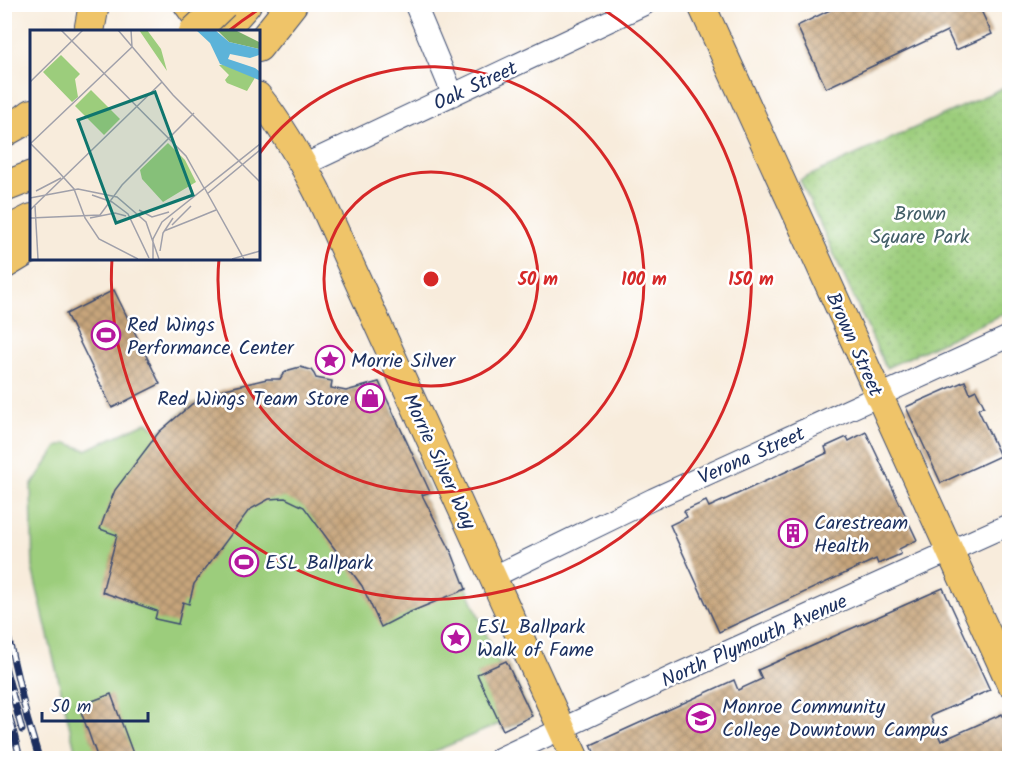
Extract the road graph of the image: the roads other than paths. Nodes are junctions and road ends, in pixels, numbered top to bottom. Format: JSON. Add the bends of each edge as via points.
{"nodes":[{"id":1,"x":94,"y":4,"type":"edge"},
{"id":2,"x":187,"y":4,"type":"edge"},
{"id":3,"x":292,"y":4,"type":"edge"},
{"id":4,"x":415,"y":4,"type":"edge"},
{"id":5,"x":645,"y":4,"type":"edge"},
{"id":6,"x":701,"y":4,"type":"edge"},
{"id":7,"x":237,"y":6,"type":"edge"},
{"id":8,"x":89,"y":30,"type":"edge"},
{"id":9,"x":197,"y":30,"type":"edge"},
{"id":10,"x":206,"y":30,"type":"edge"},
{"id":11,"x":222,"y":30,"type":"edge"},
{"id":12,"x":262,"y":43,"type":"edge"},
{"id":13,"x":453,"y":95,"type":"junction"},
{"id":14,"x":260,"y":99,"type":"edge"},
{"id":15,"x":30,"y":116,"type":"edge"},
{"id":16,"x":4,"y":132,"type":"edge"},
{"id":17,"x":30,"y":135,"type":"edge"},
{"id":18,"x":4,"y":145,"type":"edge"},
{"id":19,"x":304,"y":165,"type":"junction"},
{"id":20,"x":30,"y":177,"type":"edge"},
{"id":21,"x":4,"y":187,"type":"edge"},
{"id":22,"x":30,"y":220,"type":"edge"},
{"id":23,"x":4,"y":233,"type":"edge"},
{"id":24,"x":30,"y":247,"type":"edge"},
{"id":25,"x":4,"y":264,"type":"edge"},
{"id":26,"x":1010,"y":336,"type":"edge"},
{"id":27,"x":879,"y":396,"type":"junction"},
{"id":28,"x":1010,"y":524,"type":"edge"},
{"id":29,"x":950,"y":551,"type":"junction"},
{"id":30,"x":493,"y":577,"type":"junction"},
{"id":31,"x":1010,"y":683,"type":"edge"},
{"id":32,"x":562,"y":729,"type":"junction"},
{"id":33,"x":500,"y":759,"type":"edge"},
{"id":34,"x":575,"y":759,"type":"edge"}],
"edges":[{"from":1,"to":8,"type":"highway"},
{"from":2,"to":10,"type":"main road"},
{"from":3,"to":12,"type":"highway"},
{"from":4,"to":13,"type":"street"},
{"from":5,"to":13,"type":"street","name":"Oak Street"},
{"from":6,"to":27,"type":"main road","name":"Brown Street"},
{"from":7,"to":9,"type":"highway","bridge":true},
{"from":7,"to":11,"type":"highway"},
{"from":13,"to":19,"type":"street","name":"Oak Street"},
{"from":14,"to":19,"type":"main road","name":"Morrie Silver Way"},
{"from":15,"to":16,"type":"highway"},
{"from":17,"to":18,"type":"highway"},
{"from":19,"to":30,"type":"main road","name":"Morrie Silver Way"},
{"from":20,"to":21,"type":"highway"},
{"from":22,"to":23,"type":"highway"},
{"from":24,"to":25,"type":"highway"},
{"from":26,"to":27,"type":"street","name":"Verona Street"},
{"from":27,"to":29,"type":"main road","name":"Brown Street"},
{"from":27,"to":30,"type":"street","name":"Verona Street","via":[[652,499]]},
{"from":28,"to":29,"type":"street","name":"North Plymouth Avenue"},
{"from":29,"to":31,"type":"main road","name":"Brown Street"},
{"from":29,"to":32,"type":"street","name":"North Plymouth Avenue"},
{"from":30,"to":32,"type":"main road","name":"Morrie Silver Way"},
{"from":32,"to":33,"type":"street","name":"North Plymouth Avenue"},
{"from":32,"to":34,"type":"main road","name":"Morrie Silver Way"}]}
